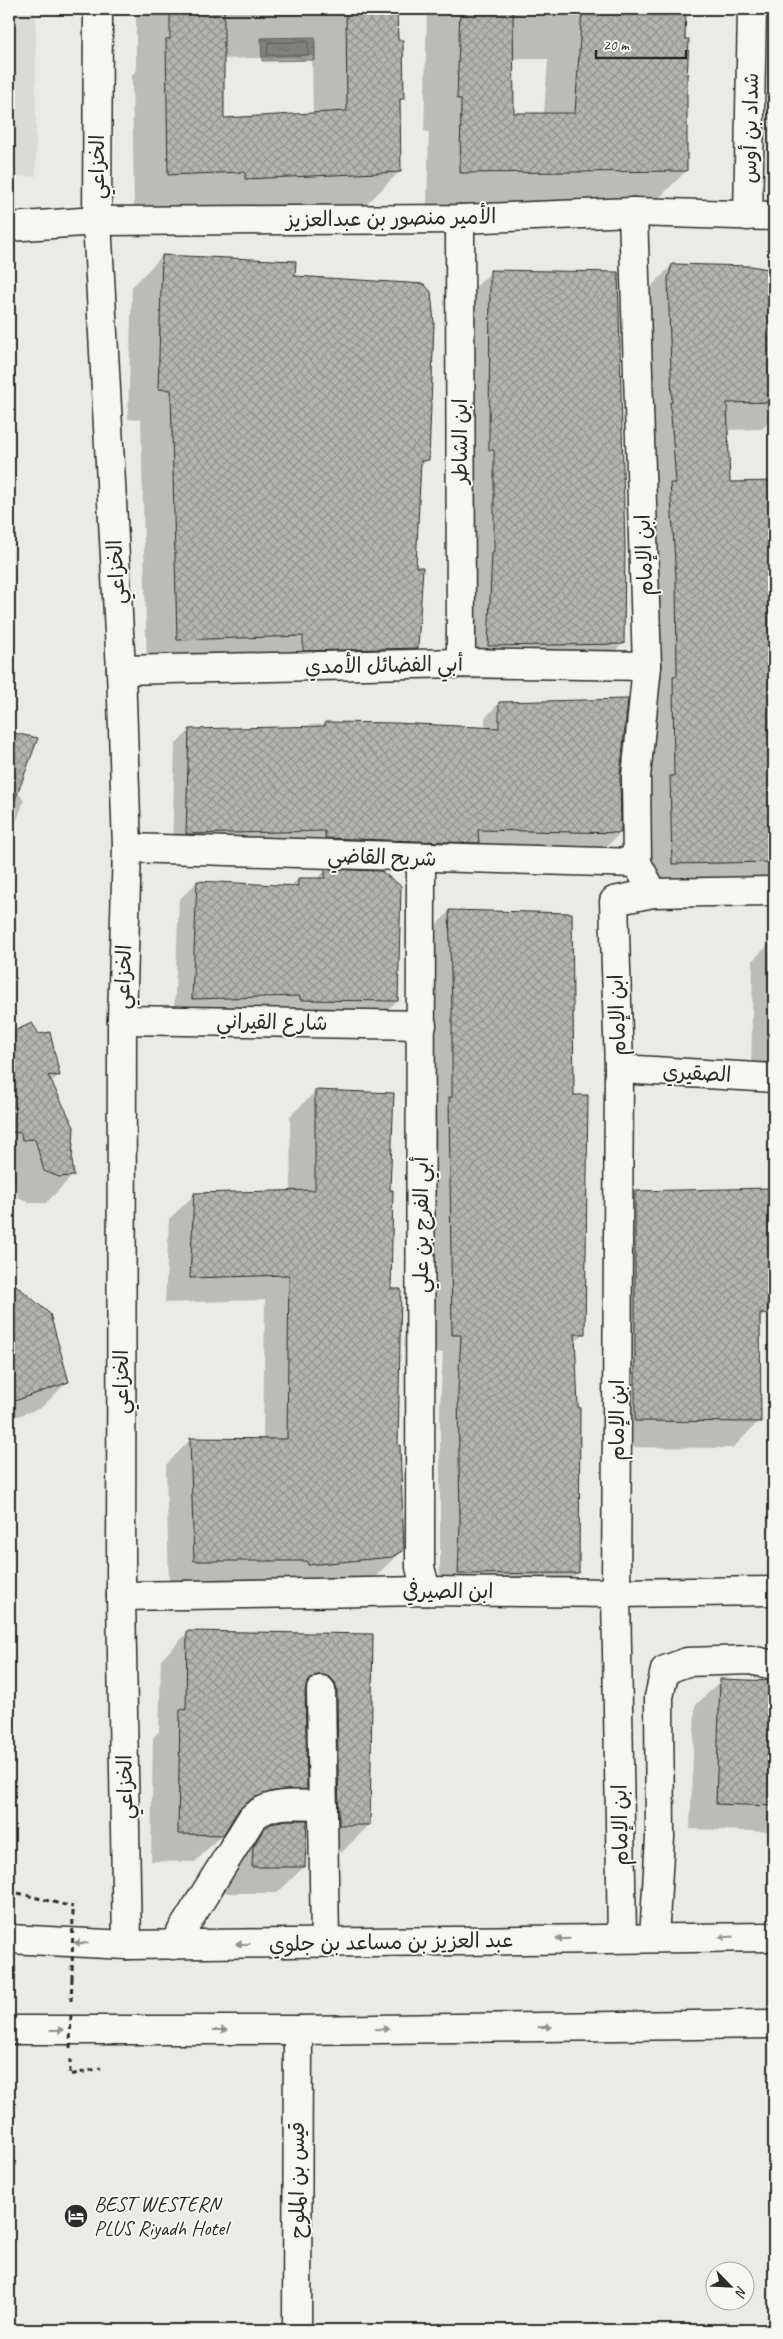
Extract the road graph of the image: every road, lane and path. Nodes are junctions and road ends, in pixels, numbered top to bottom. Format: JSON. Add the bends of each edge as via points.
{"nodes":[{"id":1,"x":98,"y":9,"type":"edge"},
{"id":2,"x":752,"y":9,"type":"edge"},
{"id":3,"x":633,"y":212,"type":"junction"},
{"id":4,"x":761,"y":216,"type":"edge"},
{"id":5,"x":460,"y":218,"type":"junction"},
{"id":6,"x":97,"y":221,"type":"junction"},
{"id":7,"x":9,"y":227,"type":"edge"},
{"id":8,"x":461,"y":663,"type":"junction"},
{"id":9,"x":647,"y":666,"type":"junction"},
{"id":10,"x":121,"y":670,"type":"junction"},
{"id":11,"x":127,"y":848,"type":"junction"},
{"id":12,"x":421,"y":858,"type":"junction"},
{"id":13,"x":637,"y":863,"type":"junction"},
{"id":14,"x":774,"y":891,"type":"edge"},
{"id":15,"x":653,"y":893,"type":"junction"},
{"id":16,"x":122,"y":1020,"type":"junction"},
{"id":17,"x":422,"y":1025,"type":"junction"},
{"id":18,"x":619,"y":1069,"type":"junction"},
{"id":19,"x":774,"y":1078,"type":"edge"},
{"id":20,"x":426,"y":1591,"type":"junction"},
{"id":21,"x":774,"y":1591,"type":"edge"},
{"id":22,"x":616,"y":1593,"type":"junction"},
{"id":23,"x":121,"y":1596,"type":"junction"},
{"id":24,"x":774,"y":1666,"type":"edge"},
{"id":25,"x":321,"y":1690,"type":"dead end"},
{"id":26,"x":323,"y":1805,"type":"junction"},
{"id":27,"x":18,"y":1893,"type":"dead end"},
{"id":28,"x":774,"y":1936,"type":"edge"},
{"id":29,"x":622,"y":1938,"type":"junction"},
{"id":30,"x":654,"y":1938,"type":"junction"},
{"id":31,"x":9,"y":1939,"type":"edge"},
{"id":32,"x":325,"y":1942,"type":"junction"},
{"id":33,"x":173,"y":1944,"type":"junction"},
{"id":34,"x":127,"y":1945,"type":"junction"},
{"id":35,"x":774,"y":2024,"type":"edge"},
{"id":36,"x":9,"y":2030,"type":"edge"},
{"id":37,"x":298,"y":2030,"type":"junction"},
{"id":38,"x":101,"y":2068,"type":"dead end"},
{"id":39,"x":297,"y":2330,"type":"edge"}],
"edges":[{"from":1,"to":6,"type":"street","name":"الخزاعي"},
{"from":2,"to":4,"type":"street","name":"شداد بن أوس"},
{"from":3,"to":4,"type":"street","name":"الأمير منصور بن عبدالعزيز"},
{"from":3,"to":5,"type":"street","name":"الأمير منصور بن عبدالعزيز"},
{"from":3,"to":9,"type":"street","name":"ابن الإمام"},
{"from":5,"to":6,"type":"street","name":"الأمير منصور بن عبدالعزيز"},
{"from":5,"to":8,"type":"street","name":"ابن الشاطر"},
{"from":6,"to":7,"type":"street","name":"الأمير منصور بن عبدالعزيز"},
{"from":6,"to":10,"type":"street","name":"الخزاعي"},
{"from":8,"to":9,"type":"street","name":"أبي الفضائل الأمدي"},
{"from":8,"to":10,"type":"street","name":"أبي الفضائل الأمدي"},
{"from":9,"to":13,"type":"street","name":"ابن الإمام","via":[[636,777]]},
{"from":10,"to":11,"type":"street","name":"الخزاعي"},
{"from":11,"to":12,"type":"street","name":"شريح القاضي"},
{"from":11,"to":16,"type":"street","name":"الخزاعي"},
{"from":12,"to":13,"type":"street","name":"شريح القاضي"},
{"from":12,"to":17,"type":"street","name":"أبي الفرج بن علي"},
{"from":13,"to":15,"type":"street","name":"ابن الإمام"},
{"from":14,"to":15,"type":"street"},
{"from":15,"to":18,"type":"street","name":"ابن الإمام","via":[[614,901]]},
{"from":16,"to":17,"type":"street","name":"شارع القيراني"},
{"from":16,"to":23,"type":"street","name":"الخزاعي"},
{"from":17,"to":20,"type":"street","name":"أبي الفرج بن علي","via":[[420,1567]]},
{"from":18,"to":19,"type":"street","name":"الصقيري"},
{"from":18,"to":22,"type":"street","name":"ابن الإمام"},
{"from":20,"to":22,"type":"street","name":"ابن الصيرفي"},
{"from":20,"to":23,"type":"street","name":"ابن الصيرفي"},
{"from":21,"to":22,"type":"street","name":"ابن الصيرفي"},
{"from":22,"to":29,"type":"street","name":"ابن الإمام"},
{"from":23,"to":34,"type":"street","name":"الخزاعي"},
{"from":24,"to":30,"type":"street","via":[[750,1660],[687,1662],[665,1670],[658,1697],[660,1836]]},
{"from":25,"to":26,"type":"street"},
{"from":26,"to":32,"type":"street"},
{"from":26,"to":33,"type":"street","via":[[272,1805],[261,1809],[252,1818]]},
{"from":27,"to":38,"type":"path","bridge":true,"via":[[73,1907],[70,2075]]},
{"from":28,"to":30,"type":"street","name":"عبد العزيز بن مساعد بن جلوي","one_way":true},
{"from":29,"to":30,"type":"street","name":"عبد العزيز بن مساعد بن جلوي"},
{"from":29,"to":32,"type":"street","name":"عبد العزيز بن مساعد بن جلوي","one_way":true},
{"from":34,"to":31,"type":"street","name":"عبد العزيز بن مساعد بن جلوي","one_way":true},
{"from":32,"to":33,"type":"street","name":"عبد العزيز بن مساعد بن جلوي","one_way":true},
{"from":33,"to":34,"type":"street","name":"عبد العزيز بن مساعد بن جلوي"},
{"from":37,"to":35,"type":"street","one_way":true},
{"from":36,"to":37,"type":"street","one_way":true},
{"from":37,"to":39,"type":"street","name":"قيس بن الملوح"}]}
